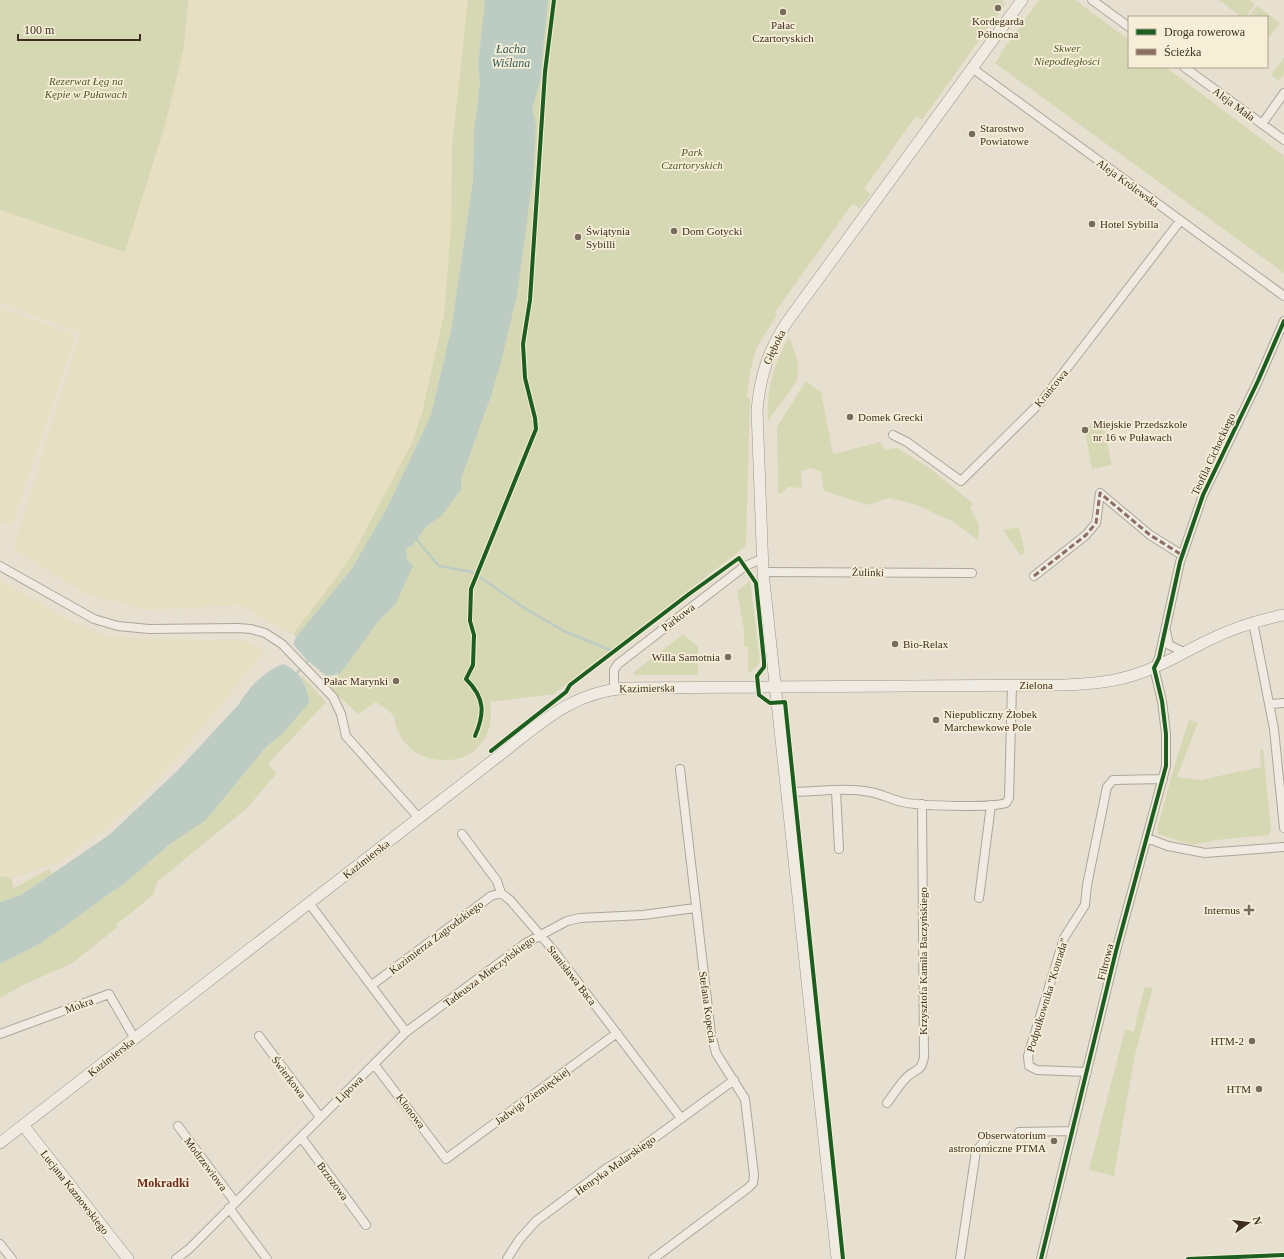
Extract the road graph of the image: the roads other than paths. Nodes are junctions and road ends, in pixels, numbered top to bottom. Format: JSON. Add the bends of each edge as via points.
{"nodes":[{"id":1,"x":1022,"y":0,"type":"edge"},
{"id":2,"x":1092,"y":0,"type":"edge"},
{"id":3,"x":1128,"y":26,"type":"edge"},
{"id":4,"x":972,"y":68,"type":"junction"},
{"id":5,"x":1185,"y":68,"type":"edge"},
{"id":6,"x":1284,"y":92,"type":"edge"},
{"id":7,"x":1262,"y":124,"type":"junction"},
{"id":8,"x":1284,"y":140,"type":"edge"},
{"id":9,"x":1180,"y":221,"type":"junction"},
{"id":10,"x":1284,"y":296,"type":"edge"},
{"id":11,"x":1284,"y":322,"type":"edge"},
{"id":12,"x":894,"y":435,"type":"dead end"},
{"id":13,"x":1182,"y":555,"type":"junction"},
{"id":14,"x":762,"y":559,"type":"junction"},
{"id":15,"x":0,"y":566,"type":"edge"},
{"id":16,"x":763,"y":572,"type":"junction"},
{"id":17,"x":972,"y":573,"type":"dead end"},
{"id":18,"x":1034,"y":576,"type":"dead end"},
{"id":19,"x":1284,"y":615,"type":"edge"},
{"id":20,"x":1253,"y":622,"type":"junction"},
{"id":21,"x":1165,"y":628,"type":"junction"},
{"id":22,"x":1184,"y":652,"type":"junction"},
{"id":23,"x":1154,"y":668,"type":"junction"},
{"id":24,"x":1012,"y":685,"type":"junction"},
{"id":25,"x":775,"y":686,"type":"junction"},
{"id":26,"x":614,"y":689,"type":"junction"},
{"id":27,"x":1284,"y":702,"type":"edge"},
{"id":28,"x":1270,"y":704,"type":"junction"},
{"id":29,"x":680,"y":768,"type":"dead end"},
{"id":30,"x":1163,"y":779,"type":"junction"},
{"id":31,"x":836,"y":791,"type":"junction"},
{"id":32,"x":787,"y":792,"type":"junction"},
{"id":33,"x":922,"y":804,"type":"junction"},
{"id":34,"x":990,"y":805,"type":"junction"},
{"id":35,"x":419,"y":818,"type":"junction"},
{"id":36,"x":1284,"y":828,"type":"edge"},
{"id":37,"x":462,"y":834,"type":"dead end"},
{"id":38,"x":1146,"y":838,"type":"junction"},
{"id":39,"x":1284,"y":847,"type":"edge"},
{"id":40,"x":839,"y":849,"type":"dead end"},
{"id":41,"x":501,"y":893,"type":"junction"},
{"id":42,"x":979,"y":898,"type":"dead end"},
{"id":43,"x":309,"y":903,"type":"junction"},
{"id":44,"x":695,"y":908,"type":"junction"},
{"id":45,"x":539,"y":935,"type":"junction"},
{"id":46,"x":372,"y":985,"type":"junction"},
{"id":47,"x":406,"y":1032,"type":"junction"},
{"id":48,"x":617,"y":1033,"type":"junction"},
{"id":49,"x":0,"y":1034,"type":"edge"},
{"id":50,"x":259,"y":1036,"type":"dead end"},
{"id":51,"x":135,"y":1039,"type":"junction"},
{"id":52,"x":374,"y":1064,"type":"junction"},
{"id":53,"x":1087,"y":1072,"type":"junction"},
{"id":54,"x":734,"y":1080,"type":"junction"},
{"id":55,"x":887,"y":1103,"type":"dead end"},
{"id":56,"x":320,"y":1117,"type":"junction"},
{"id":57,"x":681,"y":1118,"type":"junction"},
{"id":58,"x":23,"y":1125,"type":"junction"},
{"id":59,"x":178,"y":1126,"type":"dead end"},
{"id":60,"x":1072,"y":1131,"type":"junction"},
{"id":61,"x":1019,"y":1132,"type":"dead end"},
{"id":62,"x":301,"y":1137,"type":"junction"},
{"id":63,"x":984,"y":1141,"type":"dead end"},
{"id":64,"x":0,"y":1143,"type":"edge"},
{"id":65,"x":446,"y":1159,"type":"joint"},
{"id":66,"x":232,"y":1205,"type":"junction"},
{"id":67,"x":366,"y":1225,"type":"dead end"},
{"id":68,"x":0,"y":1244,"type":"edge"},
{"id":69,"x":9,"y":1258,"type":"edge"},
{"id":70,"x":128,"y":1259,"type":"edge"},
{"id":71,"x":176,"y":1259,"type":"edge"},
{"id":72,"x":267,"y":1259,"type":"edge"},
{"id":73,"x":507,"y":1259,"type":"edge"},
{"id":74,"x":654,"y":1259,"type":"edge"},
{"id":75,"x":837,"y":1259,"type":"edge"},
{"id":76,"x":960,"y":1259,"type":"edge"},
{"id":77,"x":1041,"y":1259,"type":"edge"}],
"edges":[{"from":1,"to":4,"type":"main road","name":"Głęboka"},
{"from":2,"to":3,"type":"street"},
{"from":4,"to":9,"type":"street","name":"Aleja Królewska"},
{"from":4,"to":14,"type":"main road","name":"Głęboka","via":[[786,322],[768,356],[762,374],[757,410]]},
{"from":5,"to":7,"type":"street","name":"Aleja Mała"},
{"from":6,"to":7,"type":"street"},
{"from":7,"to":8,"type":"street","name":"Aleja Mała"},
{"from":9,"to":10,"type":"street","name":"Aleja Królewska"},
{"from":9,"to":12,"type":"street","name":"Krańcowa","via":[[1041,402],[961,481],[908,442]]},
{"from":11,"to":13,"type":"street","name":"Teofila Cichockiego","via":[[1215,467]]},
{"from":13,"to":18,"type":"street","via":[[1150,535],[1100,493],[1096,523],[1086,535]]},
{"from":13,"to":21,"type":"street","name":"Teofila Cichockiego"},
{"from":14,"to":16,"type":"main road","name":"Głęboka"},
{"from":14,"to":26,"type":"street","name":"Parkowa","via":[[745,566],[618,664],[614,670]]},
{"from":15,"to":35,"type":"street","via":[[94,619],[118,626],[149,629],[251,629],[265,633],[282,644],[333,697],[341,714],[346,736]]},
{"from":16,"to":17,"type":"street","name":"Żulinki"},
{"from":16,"to":25,"type":"main road","name":"Głęboka"},
{"from":19,"to":20,"type":"main road","name":"Zielona"},
{"from":20,"to":22,"type":"main road","name":"Zielona"},
{"from":20,"to":28,"type":"street"},
{"from":21,"to":22,"type":"street","via":[[1169,645]]},
{"from":21,"to":23,"type":"street","name":"Teofila Cichockiego","via":[[1159,658]]},
{"from":22,"to":23,"type":"main road","name":"Zielona"},
{"from":23,"to":24,"type":"main road","name":"Zielona","via":[[1105,682]]},
{"from":23,"to":30,"type":"street","name":"Filtrowa","via":[[1166,734],[1166,766]]},
{"from":24,"to":25,"type":"main road","name":"Zielona"},
{"from":24,"to":34,"type":"street","via":[[1009,798],[1006,804]]},
{"from":25,"to":26,"type":"main road","name":"Kazimierska"},
{"from":25,"to":32,"type":"main road","name":"Głęboka"},
{"from":26,"to":35,"type":"main road","name":"Kazimierska","via":[[593,693],[569,704]]},
{"from":27,"to":28,"type":"street"},
{"from":28,"to":36,"type":"street"},
{"from":29,"to":44,"type":"street","name":"Stefana Kopecia"},
{"from":30,"to":38,"type":"street","name":"Filtrowa"},
{"from":30,"to":53,"type":"street","name":"Podpułkownika \"Konrada\"","via":[[1113,780],[1107,787],[1085,905],[1064,938],[1028,1056],[1029,1066],[1037,1070]]},
{"from":31,"to":32,"type":"street"},
{"from":31,"to":33,"type":"street","via":[[870,792],[902,802]]},
{"from":31,"to":40,"type":"street"},
{"from":32,"to":75,"type":"main road","name":"Głęboka"},
{"from":33,"to":34,"type":"street"},
{"from":33,"to":55,"type":"street","name":"Krzysztofa Kamila Baczyńskiego","via":[[924,1057],[922,1066],[917,1072],[907,1076]]},
{"from":34,"to":42,"type":"street"},
{"from":35,"to":43,"type":"main road","name":"Kazimierska"},
{"from":37,"to":41,"type":"street","name":"Stanisława Baca","via":[[497,880]]},
{"from":38,"to":39,"type":"street","via":[[1168,846],[1205,853]]},
{"from":38,"to":53,"type":"street","name":"Filtrowa"},
{"from":41,"to":45,"type":"street","name":"Stanisława Baca"},
{"from":41,"to":46,"type":"street","name":"Kazimierza Zagrodzkiego","via":[[488,898]]},
{"from":43,"to":46,"type":"street"},
{"from":43,"to":51,"type":"main road","name":"Kazimierska"},
{"from":44,"to":45,"type":"street","name":"Tadeusza Mieczyńskiego","via":[[643,915],[574,919]]},
{"from":44,"to":54,"type":"street","name":"Stefana Kopecia","via":[[712,1044]]},
{"from":45,"to":47,"type":"street","name":"Tadeusza Mieczyńskiego"},
{"from":45,"to":48,"type":"street","name":"Stanisława Baca"},
{"from":46,"to":47,"type":"street"},
{"from":47,"to":52,"type":"street","name":"Lipowa"},
{"from":48,"to":57,"type":"street","name":"Stanisława Baca"},
{"from":48,"to":65,"type":"street","name":"Jadwigi Ziemięckiej"},
{"from":49,"to":51,"type":"street","name":"Mokra","via":[[109,994]]},
{"from":50,"to":56,"type":"street","name":"Świerkowa"},
{"from":51,"to":58,"type":"main road","name":"Kazimierska"},
{"from":52,"to":56,"type":"street","name":"Lipowa"},
{"from":52,"to":65,"type":"street","name":"Klonowa"},
{"from":53,"to":60,"type":"street","name":"Filtrowa"},
{"from":54,"to":57,"type":"street","name":"Henryka Malarskiego"},
{"from":54,"to":74,"type":"street","name":"Stefana Kopecia","via":[[747,1108],[753,1183]]},
{"from":56,"to":62,"type":"street","name":"Lipowa"},
{"from":57,"to":73,"type":"street","name":"Henryka Malarskiego","via":[[642,1147],[607,1168],[536,1221],[518,1240]]},
{"from":58,"to":64,"type":"main road","name":"Kazimierska"},
{"from":58,"to":70,"type":"main road","name":"Lucjana Kaznowskiego"},
{"from":59,"to":66,"type":"street","name":"Modrzewiowa"},
{"from":60,"to":61,"type":"street"},
{"from":60,"to":77,"type":"street","name":"Filtrowa"},
{"from":62,"to":66,"type":"street","name":"Lipowa"},
{"from":62,"to":67,"type":"street","name":"Brzozowa"},
{"from":63,"to":76,"type":"street","via":[[976,1151]]},
{"from":66,"to":71,"type":"street","name":"Lipowa"},
{"from":66,"to":72,"type":"street","name":"Modrzewiowa"},
{"from":68,"to":69,"type":"street"}]}
